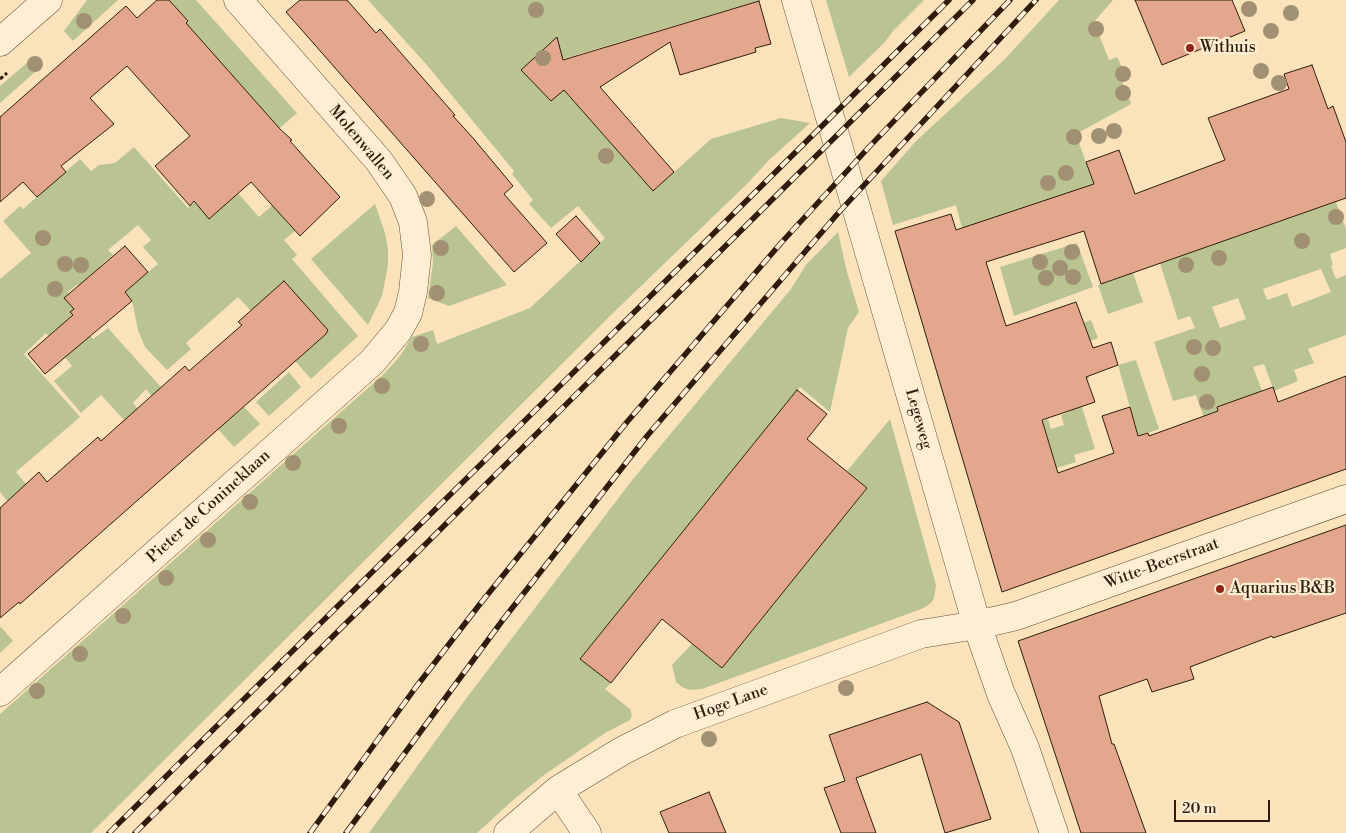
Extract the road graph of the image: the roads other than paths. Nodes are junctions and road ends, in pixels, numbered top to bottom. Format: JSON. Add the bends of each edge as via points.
{"nodes":[{"id":1,"x":48,"y":0,"type":"edge"},
{"id":2,"x":238,"y":0,"type":"edge"},
{"id":3,"x":796,"y":0,"type":"edge"},
{"id":4,"x":0,"y":42,"type":"edge"},
{"id":5,"x":408,"y":313,"type":"joint"},
{"id":6,"x":1346,"y":499,"type":"edge"},
{"id":7,"x":977,"y":626,"type":"junction"},
{"id":8,"x":0,"y":692,"type":"edge"},
{"id":9,"x":558,"y":790,"type":"junction"},
{"id":10,"x":508,"y":833,"type":"edge"},
{"id":11,"x":586,"y":833,"type":"edge"},
{"id":12,"x":1054,"y":833,"type":"edge"}],
"edges":[{"from":1,"to":4,"type":"street"},
{"from":2,"to":5,"type":"street","name":"Molenwallen","via":[[379,161],[403,196],[413,222],[418,255]]},
{"from":3,"to":7,"type":"street","name":"Legeweg"},
{"from":5,"to":8,"type":"street","name":"Pieter de Conincklaan","via":[[398,331],[372,362]]},
{"from":6,"to":7,"type":"street","name":"Witte-Beerstraat","via":[[1016,616]]},
{"from":7,"to":9,"type":"street","name":"Hoge Lane","via":[[920,634],[675,724],[622,751]]},
{"from":7,"to":12,"type":"street","name":"Legeweg"},
{"from":9,"to":10,"type":"street","name":"Hoge Lane"},
{"from":9,"to":11,"type":"street"}]}
